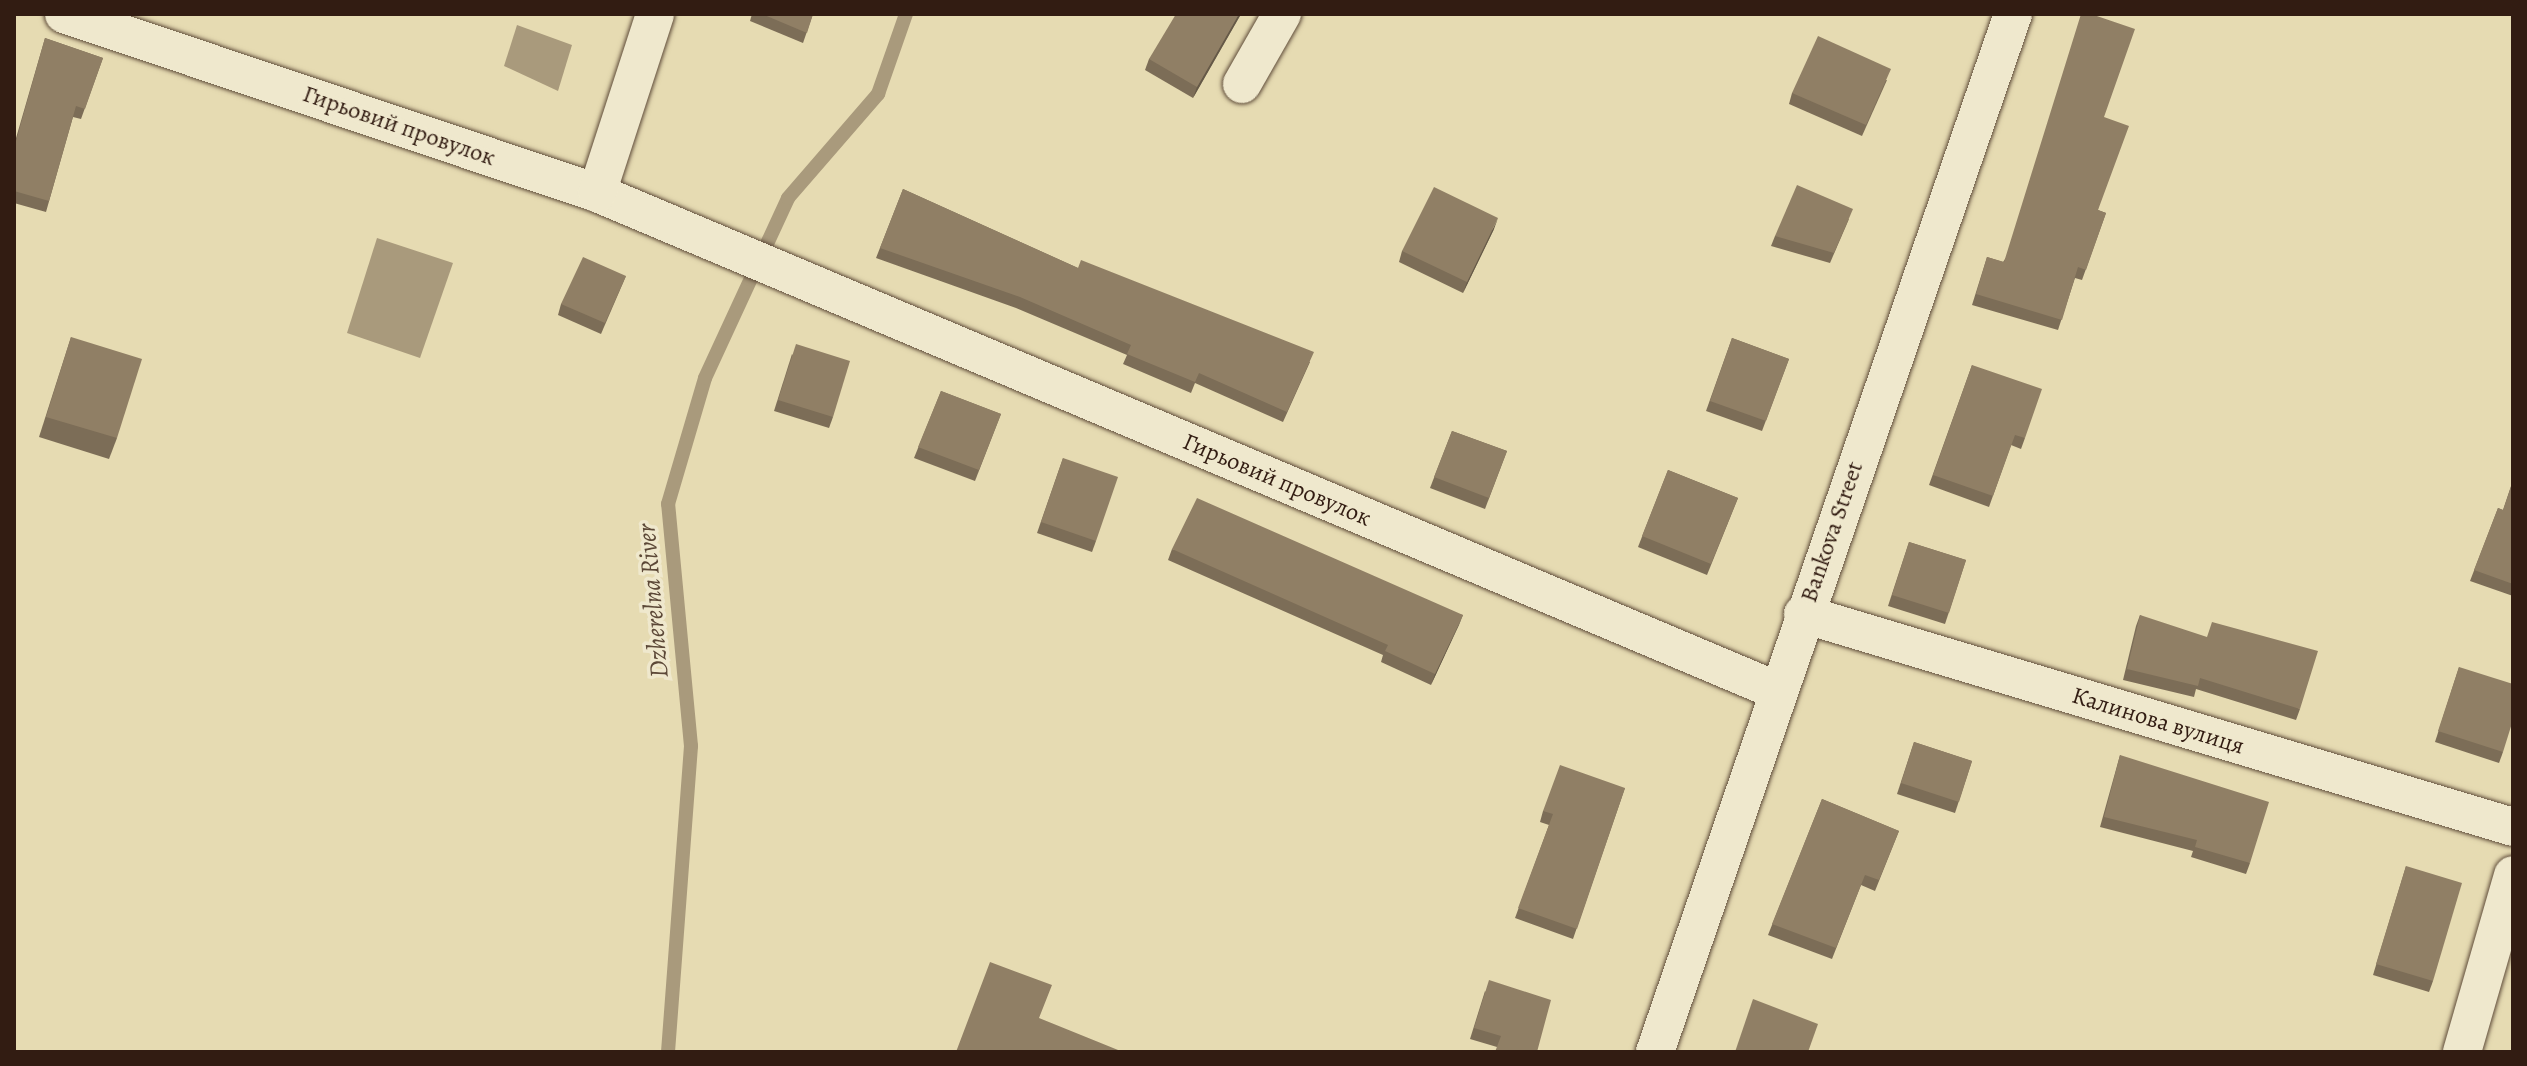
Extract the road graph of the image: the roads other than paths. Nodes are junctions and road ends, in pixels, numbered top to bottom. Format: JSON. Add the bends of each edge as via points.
{"nodes":[{"id":1,"x":64,"y":14,"type":"edge"},
{"id":2,"x":655,"y":14,"type":"edge"},
{"id":3,"x":1282,"y":14,"type":"edge"},
{"id":4,"x":2013,"y":14,"type":"edge"},
{"id":5,"x":1242,"y":84,"type":"dead end"},
{"id":6,"x":597,"y":193,"type":"junction"},
{"id":7,"x":1803,"y":614,"type":"junction"},
{"id":8,"x":1775,"y":690,"type":"junction"},
{"id":9,"x":2513,"y":827,"type":"edge"},
{"id":10,"x":2513,"y":875,"type":"edge"},
{"id":11,"x":1655,"y":1052,"type":"edge"},
{"id":12,"x":2462,"y":1052,"type":"edge"}],
"edges":[{"from":1,"to":6,"type":"street","name":"Гирьовий провулок"},
{"from":2,"to":6,"type":"street"},
{"from":3,"to":5,"type":"street"},
{"from":4,"to":7,"type":"street","name":"Bankova Street"},
{"from":6,"to":8,"type":"street","name":"Гирьовий провулок"},
{"from":7,"to":8,"type":"street","name":"Bankova Street"},
{"from":7,"to":9,"type":"street","name":"Калинова вулиця"},
{"from":8,"to":11,"type":"street","name":"Bankova Street"},
{"from":10,"to":12,"type":"street"}]}
